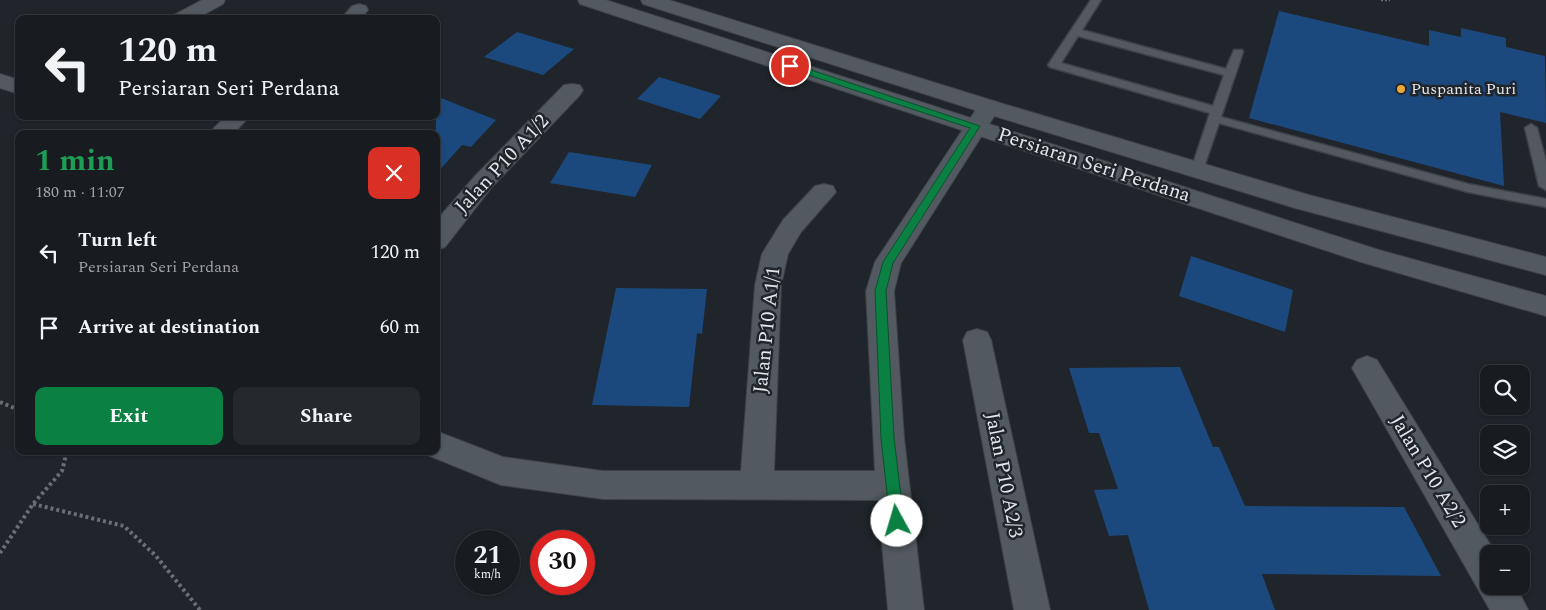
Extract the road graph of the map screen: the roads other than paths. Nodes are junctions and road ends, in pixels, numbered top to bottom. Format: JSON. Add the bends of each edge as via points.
{"nodes":[{"id":1,"x":216,"y":0,"type":"edge"},
{"id":2,"x":587,"y":0,"type":"edge"},
{"id":3,"x":650,"y":0,"type":"edge"},
{"id":4,"x":1096,"y":0,"type":"edge"},
{"id":5,"x":188,"y":15,"type":"edge"},
{"id":6,"x":1076,"y":32,"type":"junction"},
{"id":7,"x":1238,"y":52,"type":"dead end"},
{"id":8,"x":1230,"y":73,"type":"junction"},
{"id":9,"x":0,"y":80,"type":"edge"},
{"id":10,"x":15,"y":86,"type":"edge"},
{"id":11,"x":572,"y":90,"type":"dead end"},
{"id":12,"x":1214,"y":114,"type":"junction"},
{"id":13,"x":982,"y":117,"type":"junction"},
{"id":14,"x":235,"y":120,"type":"edge"},
{"id":15,"x":223,"y":130,"type":"edge"},
{"id":16,"x":1546,"y":133,"type":"edge"},
{"id":17,"x":1197,"y":170,"type":"junction"},
{"id":18,"x":1546,"y":186,"type":"edge"},
{"id":19,"x":824,"y":192,"type":"dead end"},
{"id":20,"x":1546,"y":203,"type":"edge"},
{"id":21,"x":440,"y":235,"type":"edge"},
{"id":22,"x":1546,"y":266,"type":"edge"},
{"id":23,"x":1546,"y":306,"type":"edge"},
{"id":24,"x":977,"y":340,"type":"dead end"},
{"id":25,"x":1367,"y":368,"type":"dead end"},
{"id":26,"x":440,"y":446,"type":"edge"},
{"id":27,"x":757,"y":486,"type":"junction"},
{"id":28,"x":893,"y":486,"type":"junction"},
{"id":29,"x":1480,"y":559,"type":"edge"},
{"id":30,"x":1501,"y":595,"type":"edge"},
{"id":31,"x":906,"y":610,"type":"edge"},
{"id":32,"x":1032,"y":610,"type":"edge"},
{"id":33,"x":1510,"y":610,"type":"edge"}],
"edges":[{"from":1,"to":5,"type":"street"},
{"from":2,"to":13,"type":"street","name":"Persiaran Seri Perdana"},
{"from":3,"to":13,"type":"street","name":"Persiaran Seri Perdana"},
{"from":4,"to":6,"type":"lane"},
{"from":6,"to":8,"type":"lane"},
{"from":6,"to":12,"type":"lane","via":[[1054,65]]},
{"from":7,"to":8,"type":"lane"},
{"from":8,"to":12,"type":"lane"},
{"from":9,"to":10,"type":"street"},
{"from":11,"to":21,"type":"street","name":"Jalan P10 A1/2","via":[[486,179]]},
{"from":12,"to":17,"type":"lane"},
{"from":12,"to":20,"type":"lane","via":[[1468,188]]},
{"from":13,"to":17,"type":"street","name":"Persiaran Seri Perdana"},
{"from":13,"to":23,"type":"street","name":"Persiaran Seri Perdana","via":[[1380,258]]},
{"from":13,"to":28,"type":"street","via":[[888,262],[880,291]]},
{"from":14,"to":15,"type":"street"},
{"from":16,"to":18,"type":"lane","via":[[1531,128]]},
{"from":17,"to":22,"type":"street","name":"Persiaran Seri Perdana"},
{"from":19,"to":27,"type":"street","name":"Jalan P10 A1/1","via":[[792,226],[775,254],[768,286],[762,363]]},
{"from":24,"to":32,"type":"street","name":"Jalan P10 A2/3"},
{"from":25,"to":29,"type":"street","name":"Jalan P10 A2/2"},
{"from":26,"to":27,"type":"street","via":[[501,471],[603,485]]},
{"from":27,"to":28,"type":"street"},
{"from":28,"to":31,"type":"street"},
{"from":30,"to":33,"type":"street"}]}
